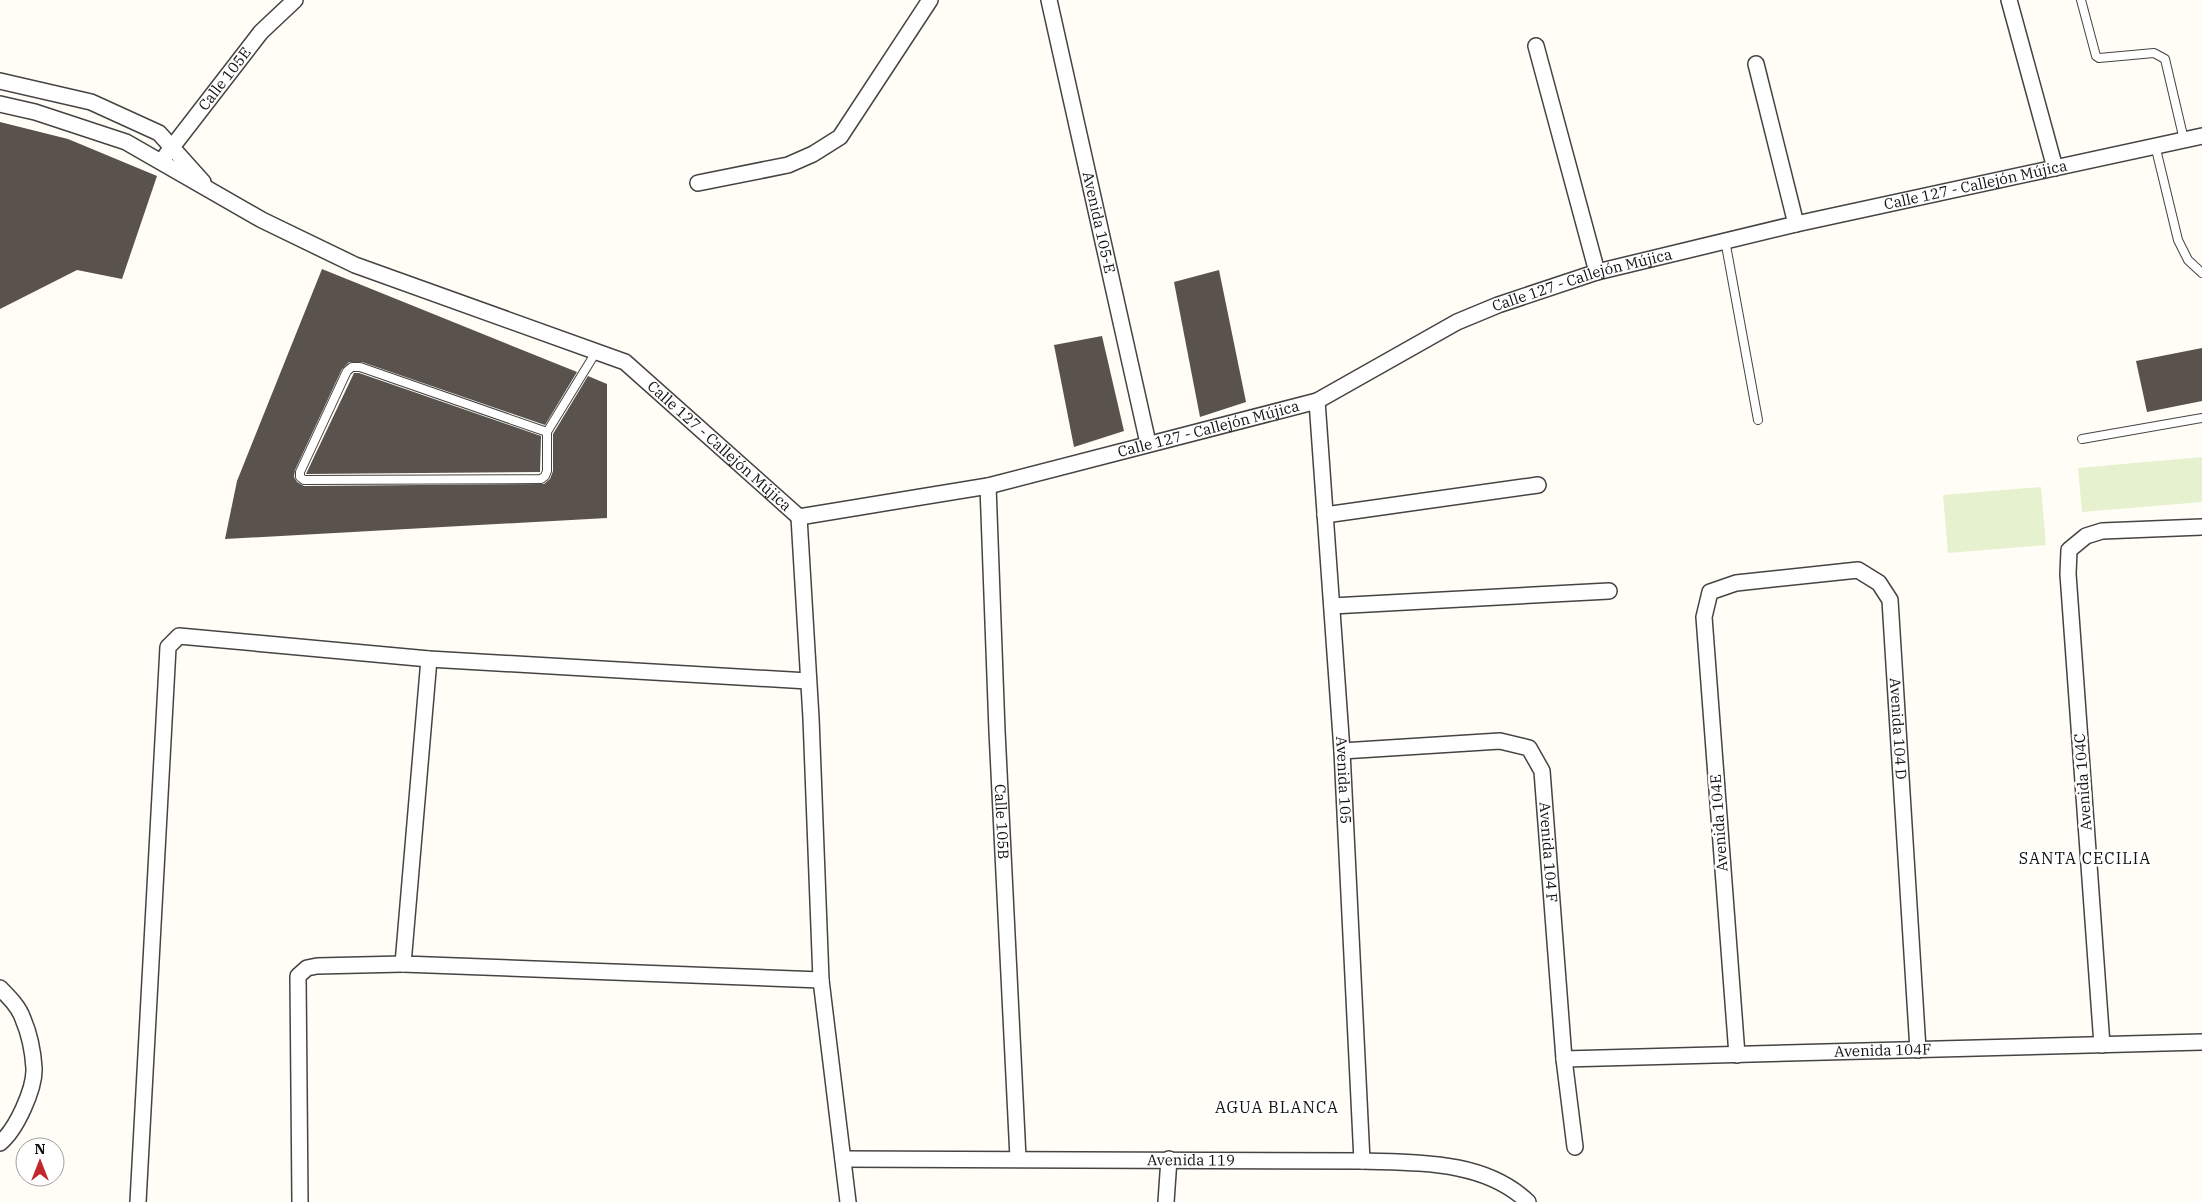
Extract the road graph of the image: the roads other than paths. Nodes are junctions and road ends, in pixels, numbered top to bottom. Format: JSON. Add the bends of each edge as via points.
{"nodes":[{"id":1,"x":295,"y":0,"type":"edge"},
{"id":2,"x":930,"y":0,"type":"edge"},
{"id":3,"x":1049,"y":0,"type":"edge"},
{"id":4,"x":2010,"y":0,"type":"edge"},
{"id":5,"x":2081,"y":0,"type":"edge"},
{"id":6,"x":1536,"y":46,"type":"dead end"},
{"id":7,"x":1756,"y":64,"type":"dead end"},
{"id":8,"x":0,"y":82,"type":"edge"},
{"id":9,"x":0,"y":104,"type":"edge"},
{"id":10,"x":2202,"y":136,"type":"edge"},
{"id":11,"x":2184,"y":140,"type":"junction"},
{"id":12,"x":2155,"y":145,"type":"junction"},
{"id":13,"x":172,"y":147,"type":"junction"},
{"id":14,"x":160,"y":163,"type":"junction"},
{"id":15,"x":2054,"y":168,"type":"junction"},
{"id":16,"x":698,"y":183,"type":"dead end"},
{"id":17,"x":213,"y":192,"type":"junction"},
{"id":18,"x":1796,"y":224,"type":"junction"},
{"id":19,"x":1725,"y":240,"type":"junction"},
{"id":20,"x":1598,"y":272,"type":"junction"},
{"id":21,"x":2202,"y":273,"type":"edge"},
{"id":22,"x":596,"y":352,"type":"junction"},
{"id":23,"x":1317,"y":401,"type":"junction"},
{"id":24,"x":2202,"y":418,"type":"edge"},
{"id":25,"x":1758,"y":420,"type":"dead end"},
{"id":26,"x":547,"y":432,"type":"junction"},
{"id":27,"x":2082,"y":439,"type":"dead end"},
{"id":28,"x":1148,"y":443,"type":"junction"},
{"id":29,"x":1538,"y":485,"type":"dead end"},
{"id":30,"x":988,"y":486,"type":"junction"},
{"id":31,"x":1325,"y":515,"type":"junction"},
{"id":32,"x":799,"y":517,"type":"junction"},
{"id":33,"x":2202,"y":527,"type":"edge"},
{"id":34,"x":1609,"y":591,"type":"dead end"},
{"id":35,"x":1710,"y":592,"type":"joint"},
{"id":36,"x":1332,"y":606,"type":"junction"},
{"id":37,"x":428,"y":660,"type":"junction"},
{"id":38,"x":808,"y":681,"type":"junction"},
{"id":39,"x":1342,"y":751,"type":"junction"},
{"id":40,"x":403,"y":964,"type":"junction"},
{"id":41,"x":821,"y":980,"type":"junction"},
{"id":42,"x":0,"y":988,"type":"edge"},
{"id":43,"x":2202,"y":1042,"type":"edge"},
{"id":44,"x":2102,"y":1045,"type":"junction"},
{"id":45,"x":1918,"y":1050,"type":"junction"},
{"id":46,"x":1736,"y":1055,"type":"junction"},
{"id":47,"x":1564,"y":1059,"type":"junction"},
{"id":48,"x":0,"y":1143,"type":"edge"},
{"id":49,"x":1575,"y":1147,"type":"dead end"},
{"id":50,"x":843,"y":1158,"type":"junction"},
{"id":51,"x":1018,"y":1158,"type":"junction"},
{"id":52,"x":1168,"y":1160,"type":"junction"},
{"id":53,"x":1362,"y":1161,"type":"junction"},
{"id":54,"x":138,"y":1202,"type":"edge"},
{"id":55,"x":300,"y":1202,"type":"edge"},
{"id":56,"x":848,"y":1202,"type":"edge"},
{"id":57,"x":1166,"y":1202,"type":"edge"},
{"id":58,"x":1528,"y":1202,"type":"edge"}],
"edges":[{"from":1,"to":13,"type":"street","name":"Calle 105E","via":[[261,32]]},
{"from":2,"to":16,"type":"street","via":[[840,137],[813,154],[788,164]]},
{"from":3,"to":28,"type":"street","name":"Avenida 105-E"},
{"from":4,"to":15,"type":"street"},
{"from":5,"to":11,"type":"lane","via":[[2096,56],[2154,53],[2166,59]]},
{"from":6,"to":20,"type":"street"},
{"from":7,"to":18,"type":"street"},
{"from":8,"to":13,"type":"street","via":[[91,102],[159,133]]},
{"from":9,"to":14,"type":"street","name":"Calle 127 - Callejón Mújica","via":[[126,142]]},
{"from":10,"to":11,"type":"street","name":"Calle 127 - Callejón Mújica"},
{"from":11,"to":12,"type":"street","name":"Calle 127 - Callejón Mújica"},
{"from":12,"to":15,"type":"street","name":"Calle 127 - Callejón Mújica"},
{"from":12,"to":21,"type":"lane","via":[[2178,240],[2188,260]]},
{"from":13,"to":14,"type":"street","name":"Calle 105E"},
{"from":13,"to":17,"type":"street"},
{"from":14,"to":17,"type":"street","name":"Calle 127 - Callejón Mújica"},
{"from":15,"to":18,"type":"street","name":"Calle 127 - Callejón Mújica"},
{"from":17,"to":22,"type":"street","name":"Calle 127 - Callejón Mújica","via":[[354,265]]},
{"from":18,"to":19,"type":"street","name":"Calle 127 - Callejón Mújica"},
{"from":19,"to":20,"type":"street","name":"Calle 127 - Callejón Mújica"},
{"from":19,"to":25,"type":"lane"},
{"from":20,"to":23,"type":"street","name":"Calle 127 - Callejón Mújica","via":[[1457,322]]},
{"from":22,"to":26,"type":"lane"},
{"from":22,"to":32,"type":"street","name":"Calle 127 - Callejón Mújica","via":[[626,362]]},
{"from":23,"to":28,"type":"street","name":"Calle 127 - Callejón Mújica"},
{"from":23,"to":31,"type":"street","name":"Avenida 105"},
{"from":24,"to":27,"type":"lane"},
{"from":26,"to":26,"type":"lane","via":[[547,470],[541,478],[304,480],[300,477],[347,371],[352,367],[360,366]]},
{"from":28,"to":30,"type":"street","name":"Calle 127 - Callejón Mújica"},
{"from":29,"to":31,"type":"street"},
{"from":30,"to":32,"type":"street","name":"Calle 127 - Callejón Mújica"},
{"from":30,"to":51,"type":"street","name":"Calle 105B"},
{"from":31,"to":36,"type":"street","name":"Avenida 105"},
{"from":32,"to":38,"type":"street"},
{"from":33,"to":44,"type":"street","name":"Avenida 104C","via":[[2102,531],[2086,536],[2069,550],[2068,583]]},
{"from":34,"to":36,"type":"street"},
{"from":35,"to":45,"type":"street","name":"Avenida 104 D","via":[[1736,582],[1858,570],[1879,583],[1890,600]]},
{"from":35,"to":46,"type":"street","name":"Avenida 104E","via":[[1704,617]]},
{"from":36,"to":39,"type":"street","name":"Avenida 105"},
{"from":37,"to":38,"type":"street"},
{"from":37,"to":40,"type":"street"},
{"from":37,"to":54,"type":"street","via":[[179,636],[168,647]]},
{"from":38,"to":41,"type":"street"},
{"from":39,"to":47,"type":"street","name":"Avenida 104 F","via":[[1500,740],[1528,748],[1542,772]]},
{"from":39,"to":53,"type":"street","name":"Avenida 105"},
{"from":40,"to":41,"type":"street"},
{"from":40,"to":55,"type":"street","via":[[317,966],[298,976]]},
{"from":41,"to":50,"type":"street"},
{"from":42,"to":48,"type":"street","via":[[23,1018],[34,1070],[18,1122]]},
{"from":43,"to":44,"type":"street","name":"Avenida 104F"},
{"from":44,"to":45,"type":"street","name":"Avenida 104F"},
{"from":45,"to":46,"type":"street","name":"Avenida 104F"},
{"from":46,"to":47,"type":"street","name":"Avenida 104F"},
{"from":47,"to":49,"type":"street","name":"Avenida 104 F"},
{"from":50,"to":51,"type":"street","name":"Avenida 119"},
{"from":50,"to":56,"type":"street"},
{"from":51,"to":52,"type":"street","name":"Avenida 119"},
{"from":52,"to":53,"type":"street","name":"Avenida 119"},
{"from":52,"to":57,"type":"street"},
{"from":53,"to":58,"type":"street","name":"Avenida 119","via":[[1430,1164],[1473,1171],[1500,1183]]}]}
